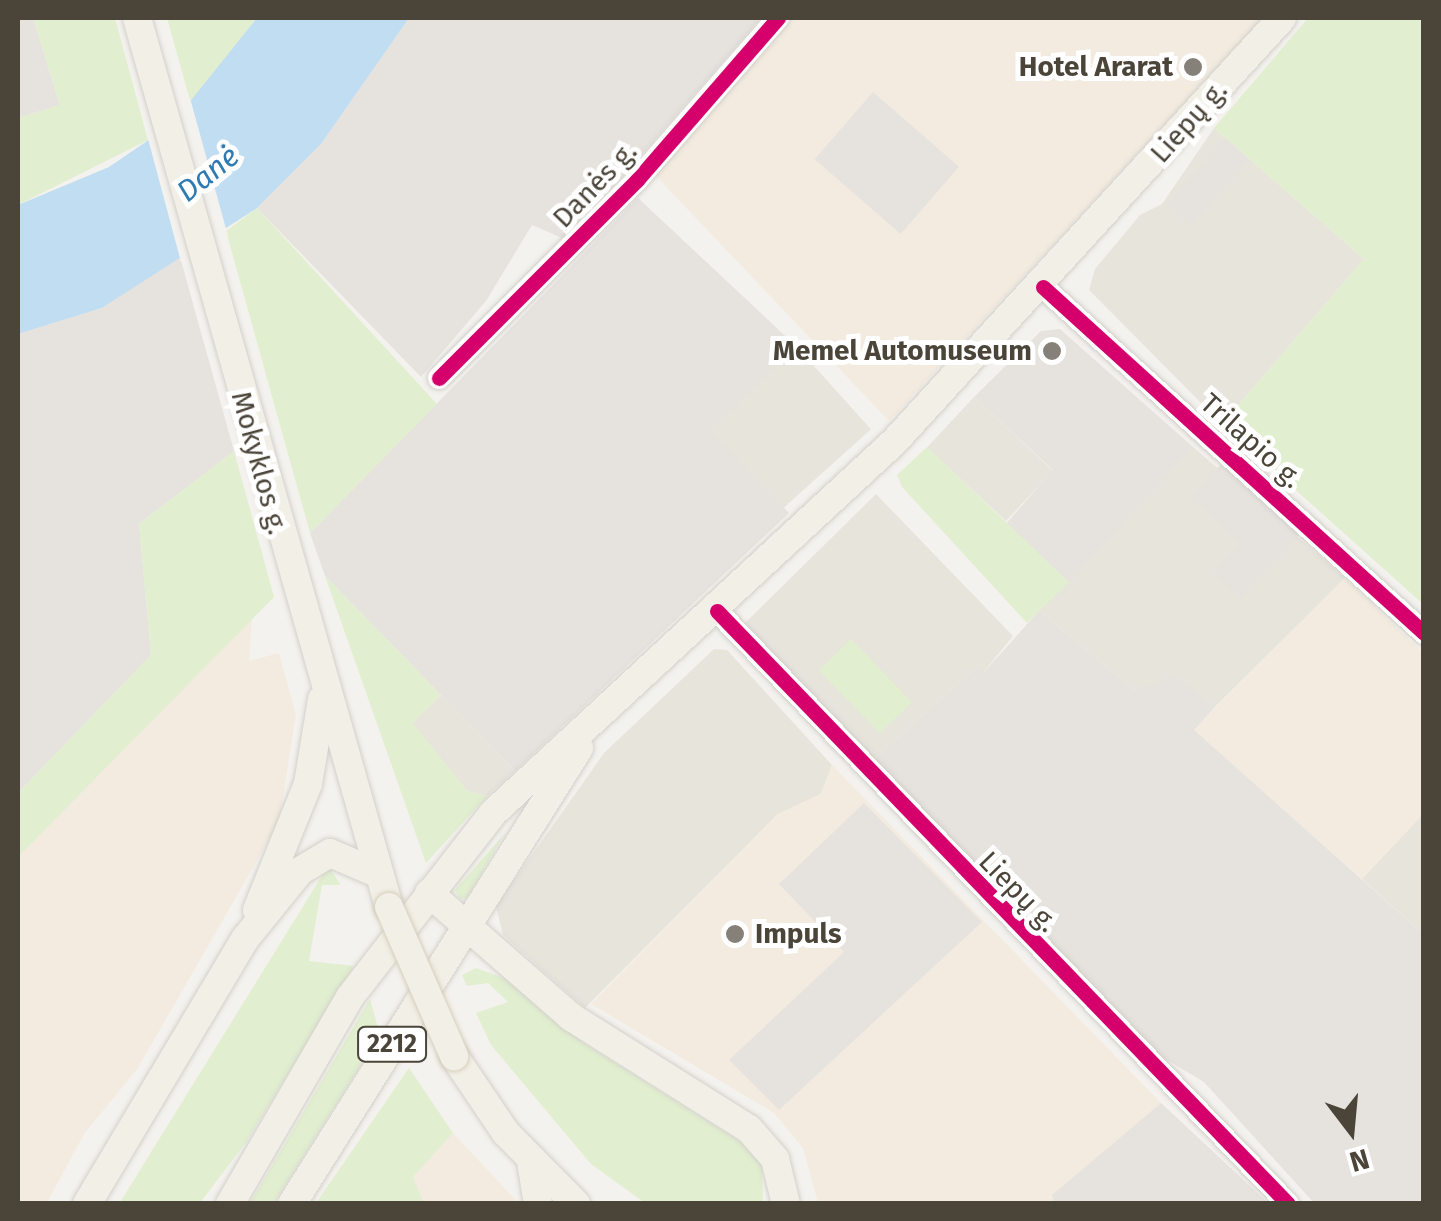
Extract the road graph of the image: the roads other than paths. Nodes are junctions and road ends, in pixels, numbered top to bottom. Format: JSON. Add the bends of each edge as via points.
{"nodes":[{"id":1,"x":137,"y":18,"type":"edge"},
{"id":2,"x":778,"y":18,"type":"edge"},
{"id":3,"x":1282,"y":18,"type":"edge"},
{"id":4,"x":1043,"y":287,"type":"junction"},
{"id":5,"x":439,"y":378,"type":"dead end"},
{"id":6,"x":717,"y":612,"type":"junction"},
{"id":7,"x":1424,"y":634,"type":"edge"},
{"id":8,"x":322,"y":693,"type":"junction"},
{"id":9,"x":588,"y":734,"type":"junction"},
{"id":10,"x":379,"y":874,"type":"junction"},
{"id":11,"x":429,"y":893,"type":"junction"},
{"id":12,"x":468,"y":923,"type":"junction"},
{"id":13,"x":245,"y":939,"type":"junction"},
{"id":14,"x":531,"y":1161,"type":"junction"},
{"id":15,"x":781,"y":1196,"type":"edge"},
{"id":16,"x":87,"y":1204,"type":"edge"},
{"id":17,"x":230,"y":1204,"type":"edge"},
{"id":18,"x":292,"y":1204,"type":"edge"},
{"id":19,"x":538,"y":1204,"type":"edge"},
{"id":20,"x":576,"y":1204,"type":"edge"},
{"id":21,"x":1288,"y":1204,"type":"edge"}],
"edges":[{"from":1,"to":8,"type":"main road","name":"Mokyklos g."},
{"from":2,"to":5,"type":"street","name":"Danės g.","via":[[637,180]]},
{"from":3,"to":4,"type":"main road","name":"Liepų g.","number":"2212"},
{"from":4,"to":6,"type":"main road","name":"Liepų g.","number":"2212"},
{"from":4,"to":7,"type":"street","name":"Trilapio g."},
{"from":6,"to":9,"type":"main road","name":"Liepų g.","number":"2212"},
{"from":6,"to":21,"type":"street","name":"Liepų g."},
{"from":8,"to":10,"type":"main road","name":"Mokyklos g."},
{"from":8,"to":13,"type":"main road","via":[[308,784]]},
{"from":9,"to":11,"type":"main road","name":"Liepų g.","via":[[493,813]]},
{"from":9,"to":12,"type":"main road","name":"Liepų g.","number":"2212"},
{"from":10,"to":13,"type":"main road","via":[[350,856],[308,862]]},
{"from":10,"to":14,"type":"main road","name":"Mokyklos g.","bridge":true,"via":[[454,1056]]},
{"from":11,"to":12,"type":"main road"},
{"from":11,"to":17,"type":"main road","name":"Liepų g.","via":[[350,997]]},
{"from":12,"to":15,"type":"main road","via":[[571,1016],[749,1128]]},
{"from":12,"to":18,"type":"main road","name":"Liepų g.","number":"2212"},
{"from":13,"to":16,"type":"main road"},
{"from":14,"to":19,"type":"main road"},
{"from":14,"to":20,"type":"main road","name":"Mokyklos g."}]}
